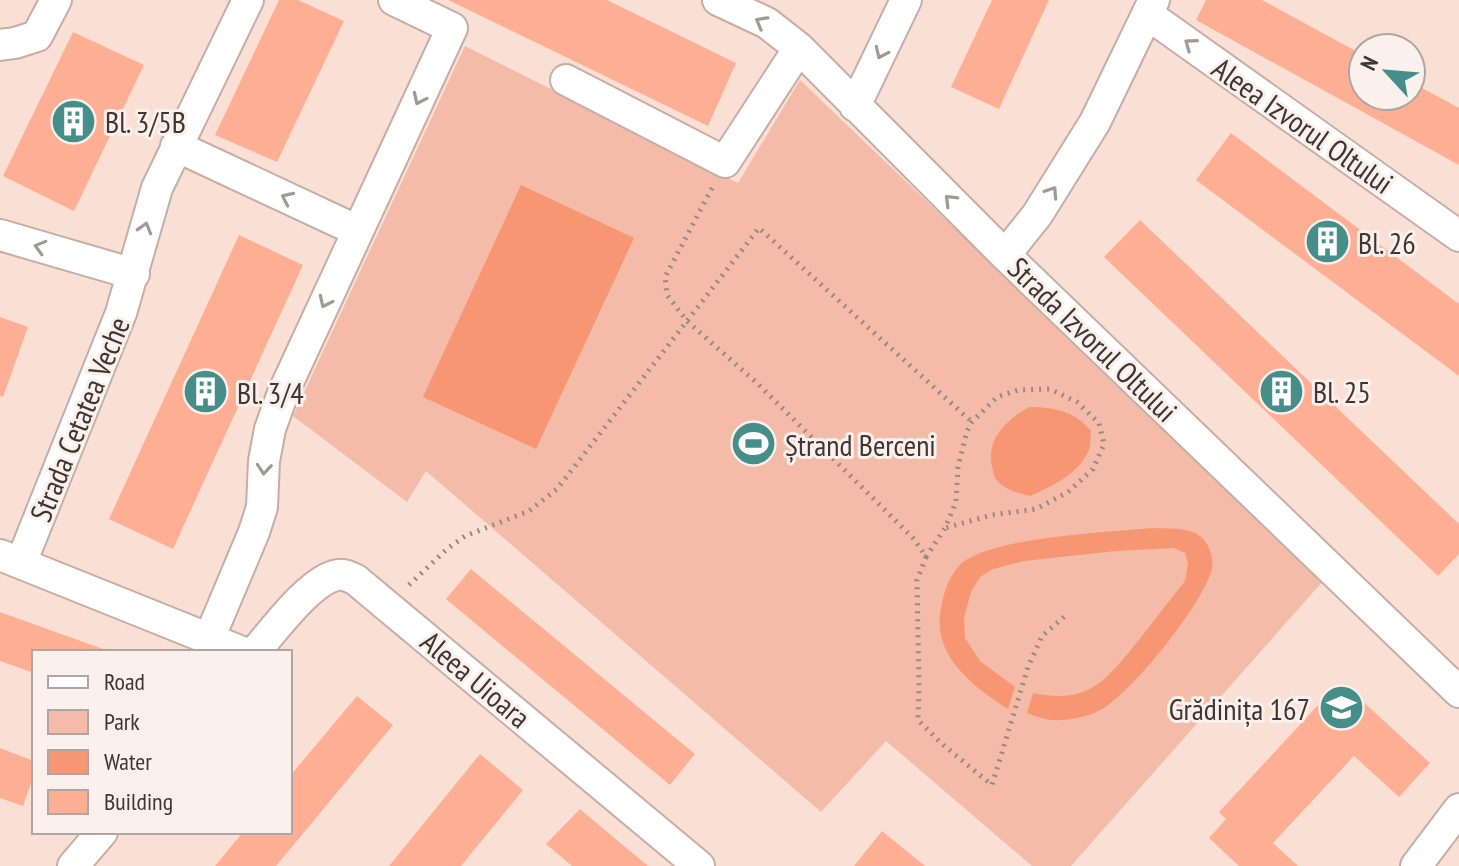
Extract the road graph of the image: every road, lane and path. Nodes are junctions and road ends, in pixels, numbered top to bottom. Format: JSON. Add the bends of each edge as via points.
{"nodes":[{"id":1,"x":56,"y":0,"type":"edge"},
{"id":2,"x":248,"y":0,"type":"edge"},
{"id":3,"x":394,"y":0,"type":"edge"},
{"id":4,"x":718,"y":0,"type":"edge"},
{"id":5,"x":906,"y":0,"type":"edge"},
{"id":6,"x":1150,"y":7,"type":"edge"},
{"id":7,"x":0,"y":45,"type":"edge"},
{"id":8,"x":799,"y":48,"type":"junction"},
{"id":9,"x":566,"y":80,"type":"dead end"},
{"id":10,"x":855,"y":106,"type":"junction"},
{"id":11,"x":176,"y":146,"type":"junction"},
{"id":12,"x":725,"y":162,"type":"junction"},
{"id":13,"x":358,"y":231,"type":"junction"},
{"id":14,"x":0,"y":235,"type":"edge"},
{"id":15,"x":1459,"y":236,"type":"edge"},
{"id":16,"x":1005,"y":255,"type":"junction"},
{"id":17,"x":134,"y":274,"type":"junction"},
{"id":18,"x":687,"y":321,"type":"junction"},
{"id":19,"x":972,"y":422,"type":"junction"},
{"id":20,"x":945,"y":528,"type":"junction"},
{"id":21,"x":926,"y":557,"type":"junction"},
{"id":22,"x":10,"y":559,"type":"edge"},
{"id":23,"x":389,"y":606,"type":"junction"},
{"id":24,"x":1065,"y":616,"type":"dead end"},
{"id":25,"x":209,"y":639,"type":"junction"},
{"id":26,"x":237,"y":650,"type":"edge"},
{"id":27,"x":257,"y":650,"type":"edge"},
{"id":28,"x":1459,"y":692,"type":"edge"},
{"id":29,"x":1459,"y":809,"type":"edge"},
{"id":30,"x":100,"y":834,"type":"edge"},
{"id":31,"x":73,"y":866,"type":"edge"},
{"id":32,"x":699,"y":866,"type":"edge"},
{"id":33,"x":1416,"y":866,"type":"edge"}],
"edges":[{"from":1,"to":7,"type":"street","via":[[37,36]]},
{"from":2,"to":11,"type":"street","name":"Strada Cetatea Veche"},
{"from":3,"to":13,"type":"street","one_way":true,"via":[[452,28]]},
{"from":8,"to":4,"type":"street","name":"Strada Izvorul Oltului","one_way":true,"via":[[767,23]]},
{"from":5,"to":10,"type":"street","one_way":true},
{"from":15,"to":6,"type":"street","name":"Aleea Izvorul Oltului","one_way":true},
{"from":16,"to":6,"type":"street","name":"Aleea Izvorul Oltului","one_way":true,"via":[[1037,215],[1095,122]]},
{"from":8,"to":10,"type":"street","name":"Strada Izvorul Oltului"},
{"from":8,"to":12,"type":"street"},
{"from":9,"to":12,"type":"street"},
{"from":16,"to":10,"type":"street","name":"Strada Izvorul Oltului","one_way":true},
{"from":13,"to":11,"type":"street","one_way":true},
{"from":17,"to":11,"type":"street","name":"Strada Cetatea Veche","one_way":true,"via":[[157,188]]},
{"from":12,"to":18,"type":"path","via":[[665,277],[667,295]]},
{"from":13,"to":25,"type":"street","one_way":true,"via":[[283,393],[264,461],[262,507]]},
{"from":17,"to":14,"type":"street","name":"Strada Cetatea Veche","one_way":true},
{"from":16,"to":28,"type":"street","name":"Strada Izvorul Oltului"},
{"from":17,"to":22,"type":"street","name":"Strada Cetatea Veche"},
{"from":18,"to":19,"type":"path","via":[[759,228]]},
{"from":18,"to":21,"type":"path","via":[[758,384]]},
{"from":18,"to":23,"type":"path","via":[[557,489],[529,511],[465,536]]},
{"from":19,"to":20,"type":"path","via":[[958,467],[956,502]]},
{"from":19,"to":20,"type":"path","via":[[997,397],[1050,389],[1077,402],[1099,423],[1104,444],[1093,469],[1068,492],[1036,509]]},
{"from":20,"to":21,"type":"path"},
{"from":21,"to":24,"type":"path","via":[[917,580],[918,720],[992,785],[1037,646]]},
{"from":22,"to":25,"type":"street"},
{"from":23,"to":27,"type":"street","name":"Aleea Uioara","via":[[342,574],[323,579]]},
{"from":23,"to":32,"type":"street","name":"Aleea Uioara"},
{"from":25,"to":26,"type":"street"},
{"from":29,"to":33,"type":"street"},
{"from":30,"to":31,"type":"street"}]}
